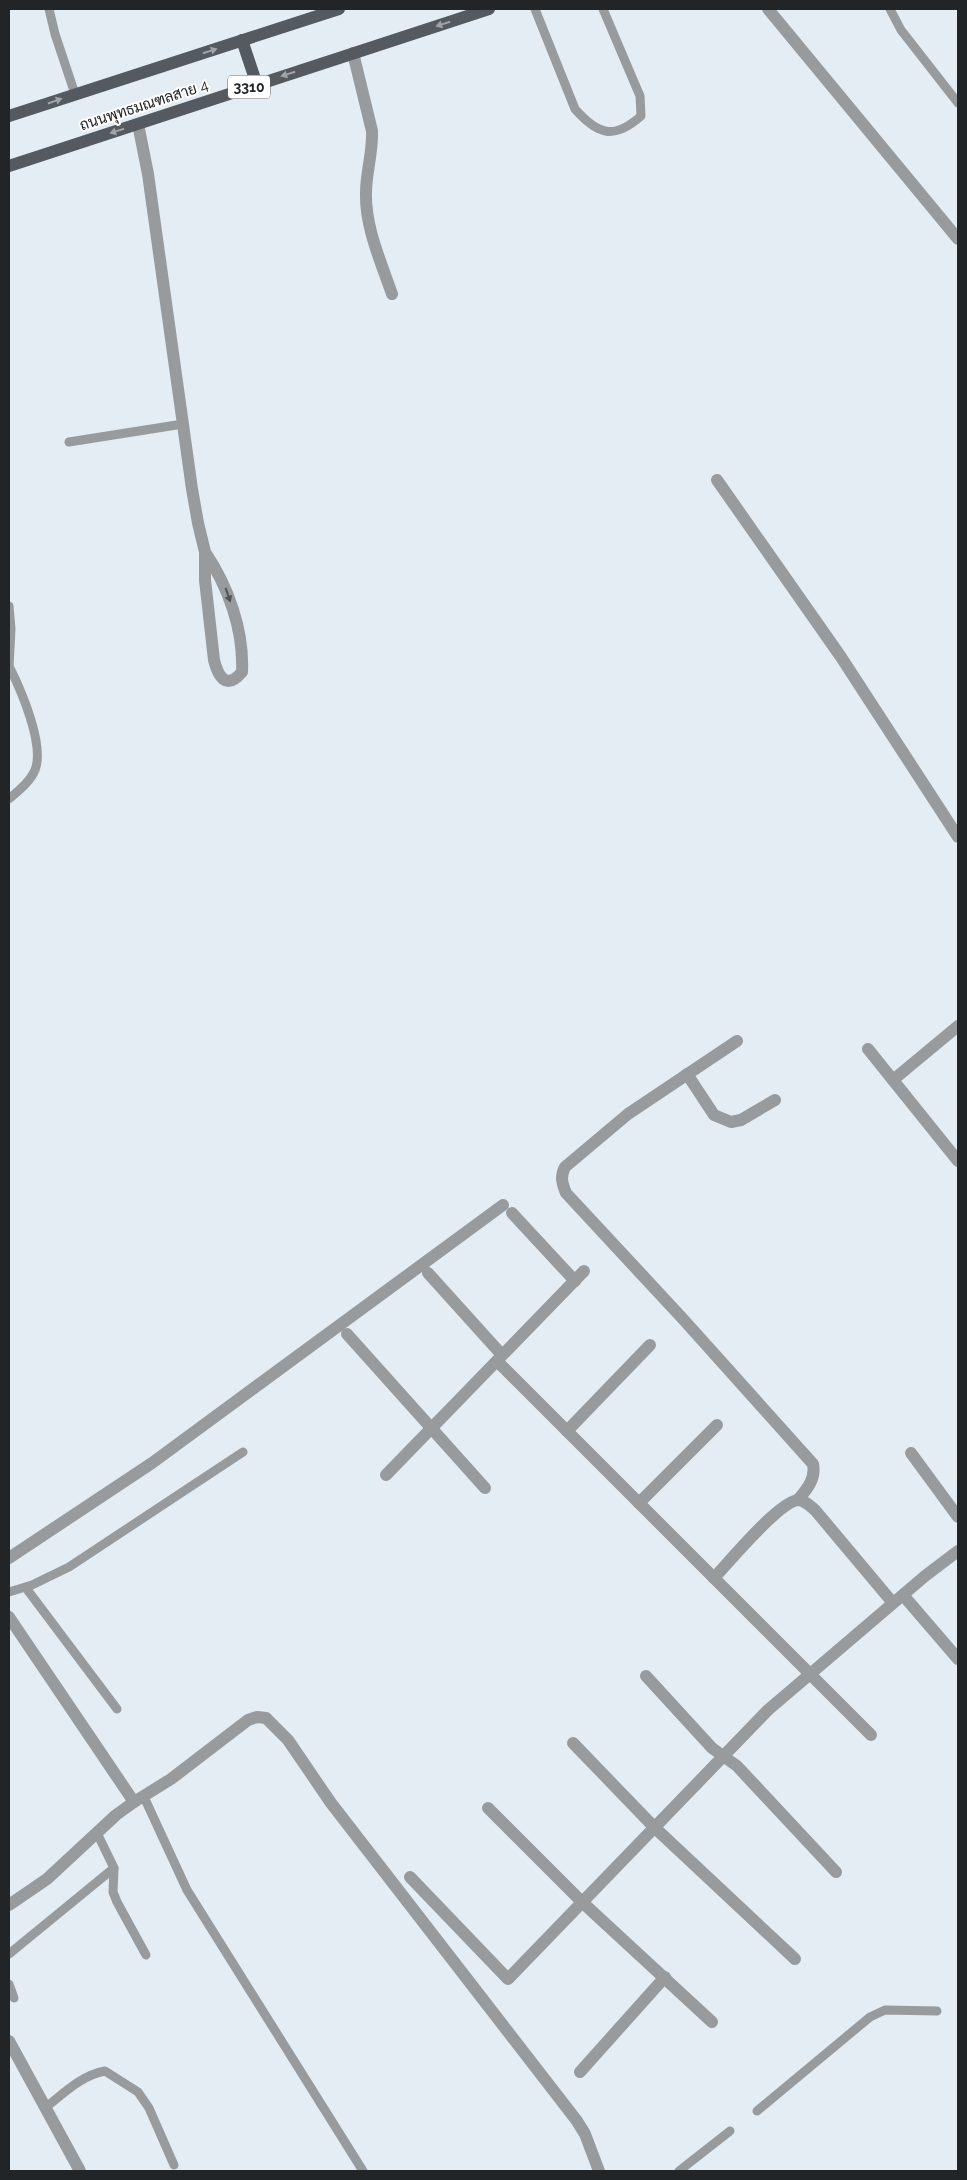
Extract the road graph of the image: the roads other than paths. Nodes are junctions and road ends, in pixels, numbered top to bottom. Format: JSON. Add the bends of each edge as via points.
{"nodes":[{"id":1,"x":49,"y":9,"type":"edge"},
{"id":2,"x":339,"y":9,"type":"edge"},
{"id":3,"x":489,"y":9,"type":"edge"},
{"id":4,"x":535,"y":9,"type":"edge"},
{"id":5,"x":603,"y":9,"type":"edge"},
{"id":6,"x":768,"y":9,"type":"edge"},
{"id":7,"x":892,"y":9,"type":"edge"},
{"id":8,"x":242,"y":40,"type":"junction"},
{"id":9,"x":353,"y":53,"type":"junction"},
{"id":10,"x":257,"y":85,"type":"junction"},
{"id":11,"x":75,"y":94,"type":"junction"},
{"id":12,"x":958,"y":103,"type":"edge"},
{"id":13,"x":9,"y":116,"type":"edge"},
{"id":14,"x":138,"y":124,"type":"junction"},
{"id":15,"x":9,"y":166,"type":"edge"},
{"id":16,"x":958,"y":240,"type":"edge"},
{"id":17,"x":392,"y":294,"type":"dead end"},
{"id":18,"x":183,"y":424,"type":"junction"},
{"id":19,"x":69,"y":442,"type":"dead end"},
{"id":20,"x":717,"y":480,"type":"dead end"},
{"id":21,"x":205,"y":552,"type":"junction"},
{"id":22,"x":9,"y":606,"type":"edge"},
{"id":23,"x":9,"y":667,"type":"edge"},
{"id":24,"x":9,"y":799,"type":"edge"},
{"id":25,"x":958,"y":837,"type":"edge"},
{"id":26,"x":958,"y":1026,"type":"edge"},
{"id":27,"x":737,"y":1041,"type":"dead end"},
{"id":28,"x":868,"y":1049,"type":"dead end"},
{"id":29,"x":687,"y":1074,"type":"junction"},
{"id":30,"x":893,"y":1080,"type":"junction"},
{"id":31,"x":775,"y":1100,"type":"dead end"},
{"id":32,"x":958,"y":1161,"type":"edge"},
{"id":33,"x":428,"y":1273,"type":"dead end"},
{"id":34,"x":348,"y":1334,"type":"dead end"},
{"id":35,"x":650,"y":1345,"type":"dead end"},
{"id":36,"x":499,"y":1358,"type":"junction"},
{"id":37,"x":717,"y":1425,"type":"dead end"},
{"id":38,"x":432,"y":1428,"type":"junction"},
{"id":39,"x":567,"y":1430,"type":"junction"},
{"id":40,"x":243,"y":1452,"type":"dead end"},
{"id":41,"x":911,"y":1452,"type":"dead end"},
{"id":42,"x":386,"y":1475,"type":"dead end"},
{"id":43,"x":485,"y":1488,"type":"dead end"},
{"id":44,"x":798,"y":1500,"type":"junction"},
{"id":45,"x":639,"y":1503,"type":"junction"},
{"id":46,"x":958,"y":1517,"type":"edge"},
{"id":47,"x":958,"y":1551,"type":"edge"},
{"id":48,"x":9,"y":1558,"type":"edge"},
{"id":49,"x":714,"y":1578,"type":"junction"},
{"id":50,"x":26,"y":1588,"type":"junction"},
{"id":51,"x":9,"y":1592,"type":"edge"},
{"id":52,"x":904,"y":1595,"type":"junction"},
{"id":53,"x":893,"y":1603,"type":"junction"},
{"id":54,"x":9,"y":1617,"type":"edge"},
{"id":55,"x":958,"y":1659,"type":"edge"},
{"id":56,"x":810,"y":1673,"type":"junction"},
{"id":57,"x":646,"y":1676,"type":"dead end"},
{"id":58,"x":117,"y":1709,"type":"dead end"},
{"id":59,"x":871,"y":1735,"type":"dead end"},
{"id":60,"x":573,"y":1743,"type":"dead end"},
{"id":61,"x":724,"y":1756,"type":"junction"},
{"id":62,"x":139,"y":1800,"type":"junction"},
{"id":63,"x":488,"y":1808,"type":"dead end"},
{"id":64,"x":654,"y":1827,"type":"junction"},
{"id":65,"x":97,"y":1833,"type":"junction"},
{"id":66,"x":114,"y":1868,"type":"junction"},
{"id":67,"x":836,"y":1872,"type":"dead end"},
{"id":68,"x":410,"y":1877,"type":"dead end"},
{"id":69,"x":582,"y":1902,"type":"junction"},
{"id":70,"x":9,"y":1906,"type":"edge"},
{"id":71,"x":9,"y":1954,"type":"edge"},
{"id":72,"x":146,"y":1955,"type":"dead end"},
{"id":73,"x":795,"y":1959,"type":"dead end"},
{"id":74,"x":665,"y":1977,"type":"junction"},
{"id":75,"x":9,"y":1984,"type":"edge"},
{"id":76,"x":14,"y":1998,"type":"dead end"},
{"id":77,"x":937,"y":2011,"type":"dead end"},
{"id":78,"x":712,"y":2022,"type":"dead end"},
{"id":79,"x":9,"y":2041,"type":"edge"},
{"id":80,"x":580,"y":2072,"type":"dead end"},
{"id":81,"x":45,"y":2108,"type":"junction"},
{"id":82,"x":757,"y":2111,"type":"dead end"},
{"id":83,"x":730,"y":2131,"type":"dead end"},
{"id":84,"x":174,"y":2165,"type":"dead end"},
{"id":85,"x":80,"y":2171,"type":"edge"},
{"id":86,"x":363,"y":2171,"type":"edge"},
{"id":87,"x":599,"y":2171,"type":"edge"},
{"id":88,"x":679,"y":2171,"type":"edge"}],
"edges":[{"from":1,"to":11,"type":"lane"},
{"from":2,"to":8,"type":"main road","name":"ถนนพุทธมณฑลสาย 4"},
{"from":3,"to":9,"type":"main road","name":"ถนนพุทธมณฑลสาย 4","number":"3310","one_way":true},
{"from":4,"to":5,"type":"lane","via":[[575,109],[600,131],[612,132],[642,116],[640,96]]},
{"from":6,"to":16,"type":"street"},
{"from":7,"to":12,"type":"lane","via":[[901,30]]},
{"from":8,"to":10,"type":"main road"},
{"from":11,"to":8,"type":"main road","name":"ถนนพุทธมณฑลสาย 4","one_way":true},
{"from":9,"to":10,"type":"main road","name":"ถนนพุทธมณฑลสาย 4","number":"3310","one_way":true},
{"from":9,"to":17,"type":"street","via":[[372,131],[366,193],[368,216]]},
{"from":10,"to":14,"type":"main road","name":"ถนนพุทธมณฑลสาย 4","number":"3310"},
{"from":13,"to":11,"type":"main road","name":"ถนนพุทธมณฑลสาย 4","one_way":true},
{"from":14,"to":15,"type":"main road","name":"ถนนพุทธมณฑลสาย 4","number":"3310","one_way":true},
{"from":14,"to":18,"type":"street"},
{"from":18,"to":19,"type":"lane"},
{"from":18,"to":21,"type":"street"},
{"from":20,"to":25,"type":"street","via":[[841,657]]},
{"from":21,"to":21,"type":"street","one_way":true,"via":[[228,595],[240,644],[242,672],[228,681],[217,672],[214,660]]},
{"from":22,"to":23,"type":"lane"},
{"from":23,"to":24,"type":"lane","via":[[33,730],[38,761],[34,773]]},
{"from":26,"to":30,"type":"street"},
{"from":27,"to":29,"type":"street"},
{"from":28,"to":30,"type":"street"},
{"from":29,"to":31,"type":"street","via":[[714,1114],[732,1122]]},
{"from":29,"to":44,"type":"street","via":[[628,1114],[565,1166],[562,1181],[566,1193],[813,1464],[815,1471],[810,1484]]},
{"from":30,"to":32,"type":"street"},
{"from":33,"to":36,"type":"street"},
{"from":34,"to":38,"type":"street"},
{"from":35,"to":39,"type":"street"},
{"from":36,"to":38,"type":"street"},
{"from":36,"to":39,"type":"street"},
{"from":36,"to":48,"type":"street","via":[[579,1276],[508,1209],[152,1463]]},
{"from":37,"to":45,"type":"street"},
{"from":38,"to":42,"type":"street"},
{"from":38,"to":43,"type":"street"},
{"from":39,"to":45,"type":"street"},
{"from":40,"to":50,"type":"lane","via":[[69,1567]]},
{"from":41,"to":46,"type":"street"},
{"from":44,"to":49,"type":"street","via":[[780,1508]]},
{"from":44,"to":53,"type":"street","via":[[807,1502],[815,1510]]},
{"from":45,"to":49,"type":"street"},
{"from":47,"to":52,"type":"street"},
{"from":49,"to":56,"type":"street"},
{"from":50,"to":51,"type":"lane"},
{"from":50,"to":58,"type":"lane"},
{"from":52,"to":53,"type":"street"},
{"from":52,"to":55,"type":"street"},
{"from":53,"to":56,"type":"street"},
{"from":54,"to":62,"type":"street"},
{"from":56,"to":59,"type":"street"},
{"from":56,"to":61,"type":"street","via":[[768,1710]]},
{"from":57,"to":61,"type":"street","via":[[712,1748]]},
{"from":60,"to":64,"type":"street"},
{"from":61,"to":64,"type":"street"},
{"from":61,"to":67,"type":"street"},
{"from":62,"to":65,"type":"street"},
{"from":62,"to":86,"type":"lane","via":[[186,1890]]},
{"from":62,"to":87,"type":"street","via":[[248,1720],[266,1718],[288,1740],[331,1803],[577,2121]]},
{"from":63,"to":69,"type":"street"},
{"from":64,"to":69,"type":"street"},
{"from":64,"to":73,"type":"street"},
{"from":65,"to":66,"type":"lane"},
{"from":65,"to":70,"type":"street","via":[[47,1879]]},
{"from":66,"to":71,"type":"lane"},
{"from":66,"to":72,"type":"lane","via":[[113,1892]]},
{"from":68,"to":69,"type":"street","via":[[508,1980]]},
{"from":69,"to":74,"type":"street"},
{"from":74,"to":78,"type":"street"},
{"from":74,"to":80,"type":"street"},
{"from":75,"to":76,"type":"lane"},
{"from":77,"to":82,"type":"lane","via":[[885,2010],[870,2018]]},
{"from":79,"to":81,"type":"street"},
{"from":81,"to":84,"type":"lane","via":[[84,2078],[105,2071],[138,2092],[149,2108]]},
{"from":81,"to":85,"type":"street"},
{"from":83,"to":88,"type":"lane"}]}
